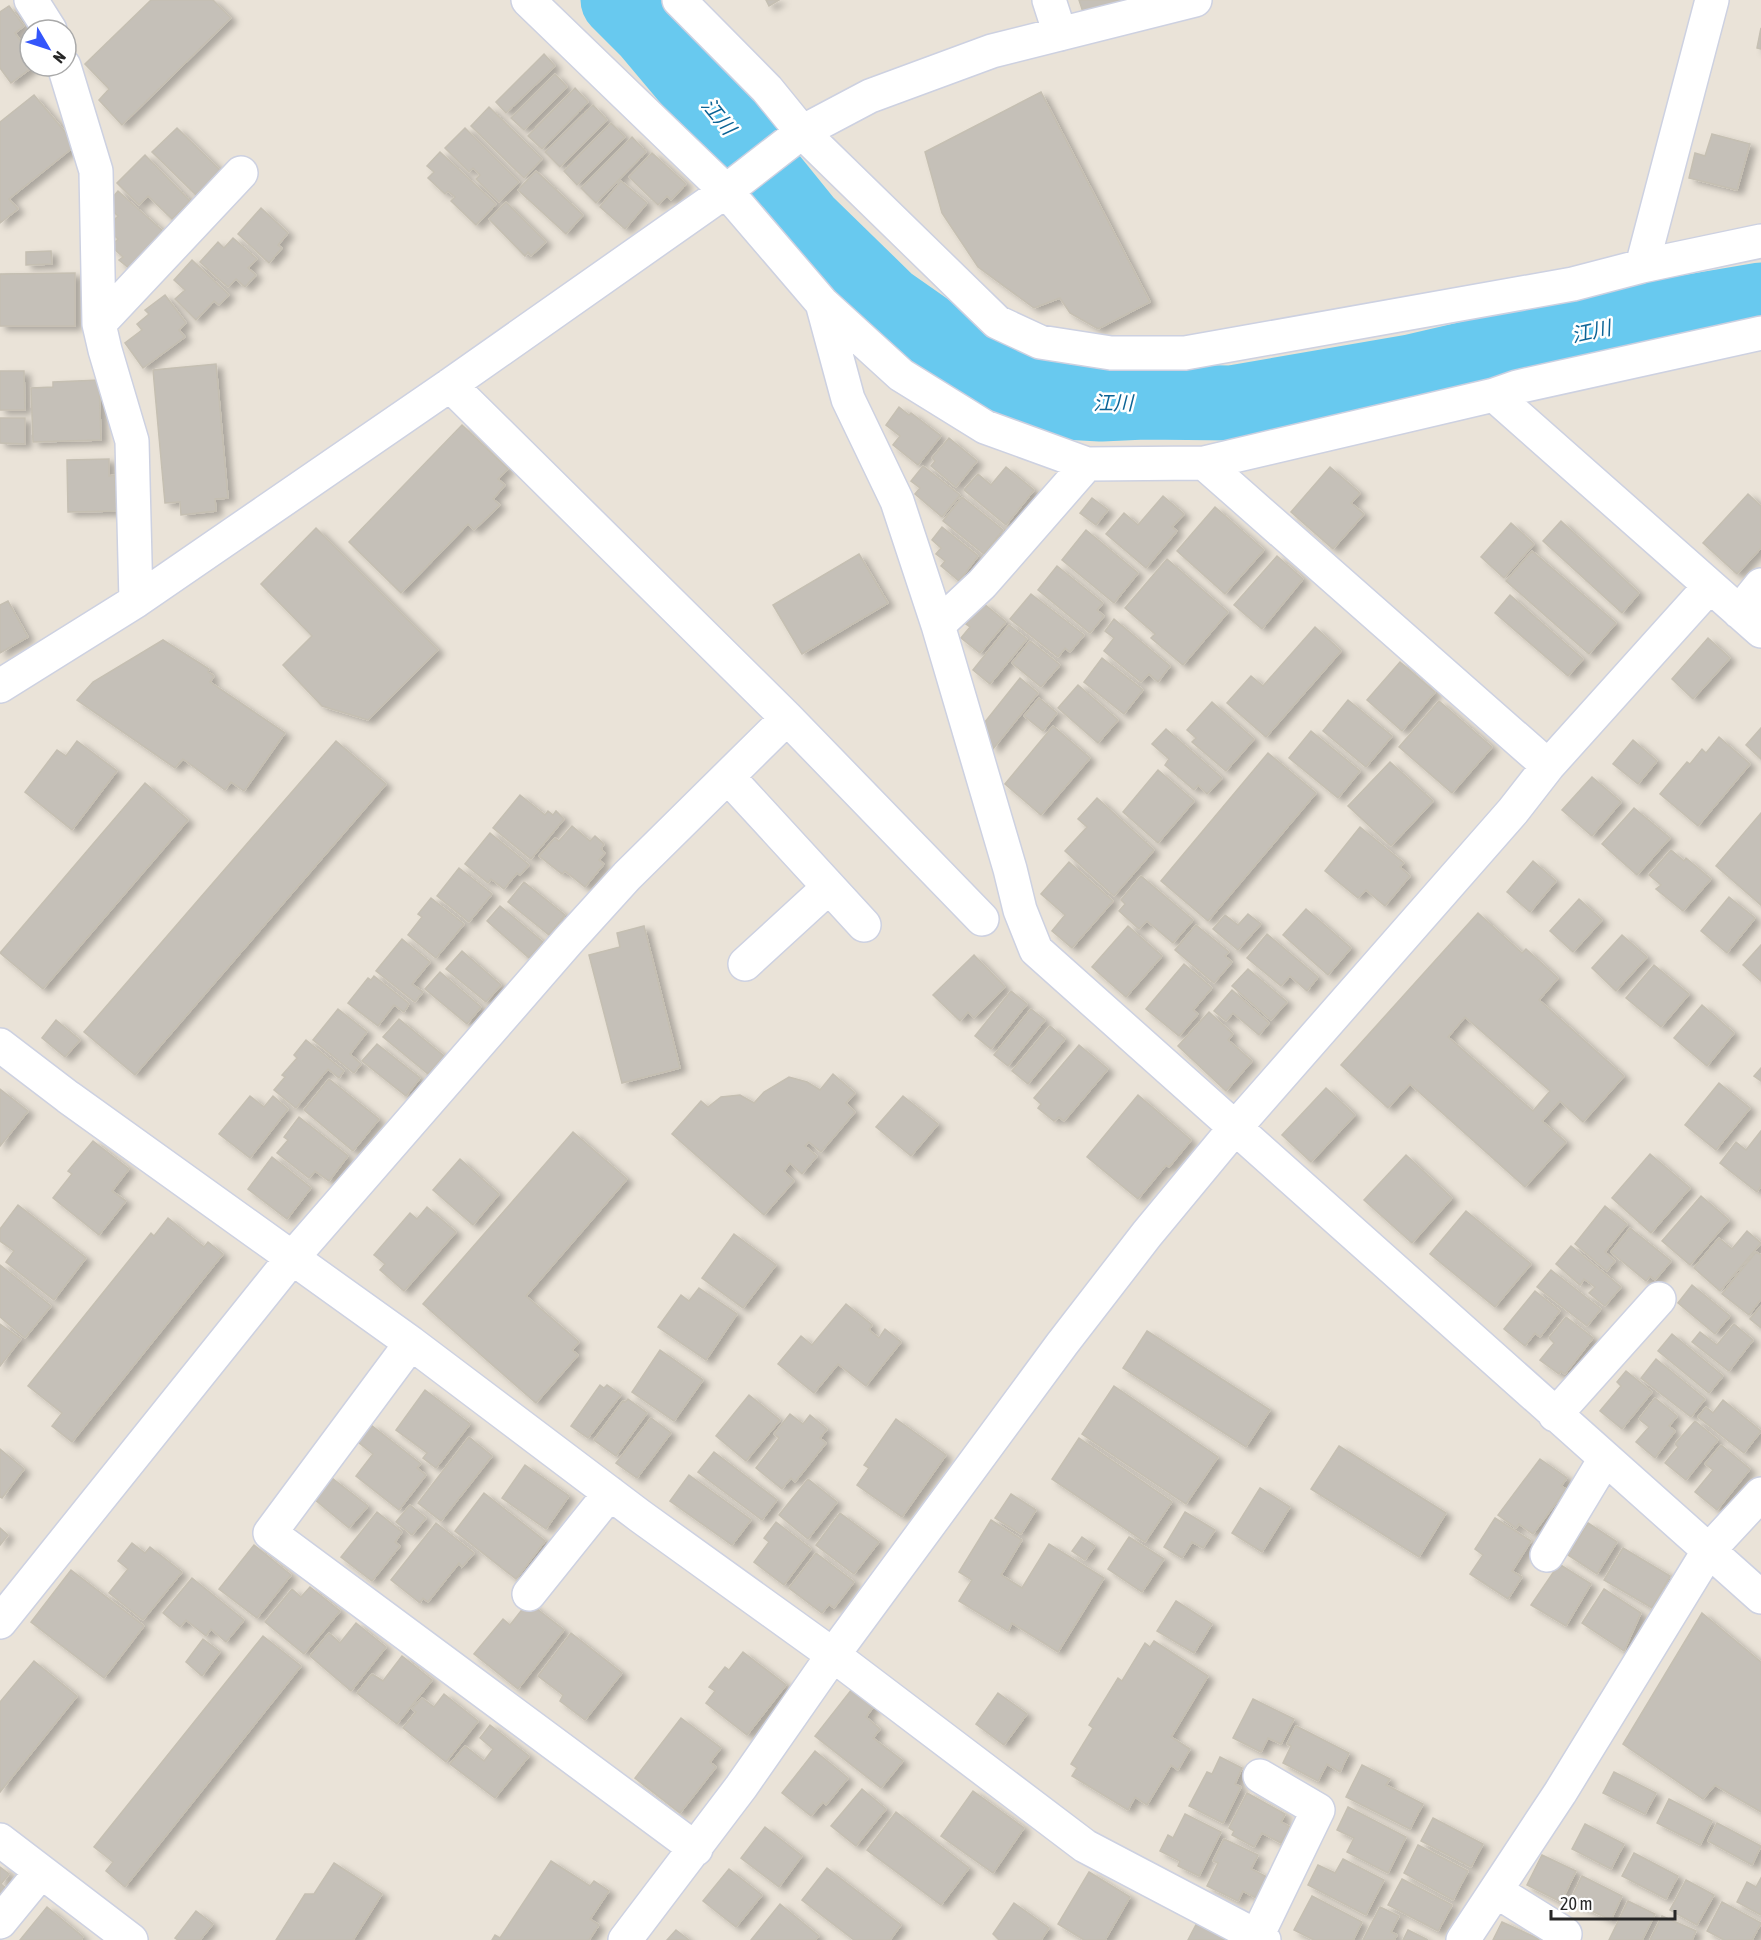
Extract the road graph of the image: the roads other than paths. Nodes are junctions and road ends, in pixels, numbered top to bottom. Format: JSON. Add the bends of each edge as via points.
{"nodes":[{"id":1,"x":32,"y":0,"type":"edge"},
{"id":2,"x":528,"y":0,"type":"edge"},
{"id":3,"x":678,"y":0,"type":"edge"},
{"id":4,"x":1048,"y":0,"type":"edge"},
{"id":5,"x":1195,"y":0,"type":"edge"},
{"id":6,"x":1712,"y":0,"type":"edge"},
{"id":7,"x":43,"y":18,"type":"edge"},
{"id":8,"x":1059,"y":34,"type":"junction"},
{"id":9,"x":68,"y":78,"type":"edge"},
{"id":10,"x":802,"y":132,"type":"junction"},
{"id":11,"x":240,"y":172,"type":"dead end"},
{"id":12,"x":726,"y":191,"type":"junction"},
{"id":13,"x":1761,"y":241,"type":"edge"},
{"id":14,"x":1642,"y":266,"type":"junction"},
{"id":15,"x":822,"y":303,"type":"junction"},
{"id":16,"x":99,"y":324,"type":"junction"},
{"id":17,"x":1761,"y":333,"type":"edge"},
{"id":18,"x":450,"y":386,"type":"junction"},
{"id":19,"x":1494,"y":395,"type":"junction"},
{"id":20,"x":1204,"y":463,"type":"junction"},
{"id":21,"x":1087,"y":464,"type":"junction"},
{"id":22,"x":1761,"y":585,"type":"edge"},
{"id":23,"x":1710,"y":586,"type":"junction"},
{"id":24,"x":136,"y":601,"type":"junction"},
{"id":25,"x":1750,"y":621,"type":"edge"},
{"id":26,"x":938,"y":625,"type":"junction"},
{"id":27,"x":0,"y":686,"type":"edge"},
{"id":28,"x":787,"y":718,"type":"junction"},
{"id":29,"x":1548,"y":766,"type":"junction"},
{"id":30,"x":728,"y":777,"type":"junction"},
{"id":31,"x":830,"y":887,"type":"junction"},
{"id":32,"x":982,"y":919,"type":"dead end"},
{"id":33,"x":864,"y":925,"type":"dead end"},
{"id":34,"x":745,"y":964,"type":"dead end"},
{"id":35,"x":0,"y":1045,"type":"edge"},
{"id":36,"x":1234,"y":1129,"type":"junction"},
{"id":37,"x":292,"y":1258,"type":"junction"},
{"id":38,"x":1659,"y":1299,"type":"dead end"},
{"id":39,"x":411,"y":1343,"type":"junction"},
{"id":40,"x":1556,"y":1415,"type":"junction"},
{"id":41,"x":1605,"y":1459,"type":"junction"},
{"id":42,"x":610,"y":1493,"type":"junction"},
{"id":43,"x":1761,"y":1494,"type":"edge"},
{"id":44,"x":1709,"y":1550,"type":"junction"},
{"id":45,"x":1547,"y":1555,"type":"dead end"},
{"id":46,"x":529,"y":1594,"type":"dead end"},
{"id":47,"x":1761,"y":1597,"type":"edge"},
{"id":48,"x":0,"y":1622,"type":"edge"},
{"id":49,"x":833,"y":1655,"type":"junction"},
{"id":50,"x":1260,"y":1776,"type":"dead end"},
{"id":51,"x":0,"y":1840,"type":"edge"},
{"id":52,"x":696,"y":1849,"type":"junction"},
{"id":53,"x":41,"y":1872,"type":"junction"},
{"id":54,"x":1496,"y":1891,"type":"junction"},
{"id":55,"x":0,"y":1922,"type":"edge"},
{"id":56,"x":1564,"y":1934,"type":"dead end"},
{"id":57,"x":1260,"y":1938,"type":"edge"},
{"id":58,"x":131,"y":1940,"type":"edge"},
{"id":59,"x":625,"y":1940,"type":"edge"},
{"id":60,"x":1464,"y":1940,"type":"edge"}],
"edges":[{"from":1,"to":7,"type":"street"},
{"from":2,"to":12,"type":"street"},
{"from":3,"to":10,"type":"street","via":[[767,89]]},
{"from":4,"to":8,"type":"street"},
{"from":5,"to":8,"type":"street"},
{"from":6,"to":14,"type":"street"},
{"from":8,"to":10,"type":"street","via":[[992,51],[870,96]]},
{"from":9,"to":16,"type":"street","via":[[96,171]]},
{"from":10,"to":12,"type":"street"},
{"from":10,"to":14,"type":"street","via":[[997,322],[1050,344],[1111,353],[1185,353],[1573,284]]},
{"from":11,"to":16,"type":"street"},
{"from":12,"to":15,"type":"street"},
{"from":12,"to":18,"type":"street"},
{"from":13,"to":14,"type":"street"},
{"from":15,"to":21,"type":"street","via":[[901,375],[985,427]]},
{"from":15,"to":26,"type":"street","via":[[848,399],[897,501]]},
{"from":16,"to":24,"type":"street","via":[[132,441]]},
{"from":17,"to":19,"type":"street"},
{"from":18,"to":24,"type":"street"},
{"from":18,"to":28,"type":"street"},
{"from":19,"to":20,"type":"street"},
{"from":19,"to":23,"type":"street"},
{"from":20,"to":21,"type":"street"},
{"from":20,"to":29,"type":"street"},
{"from":21,"to":26,"type":"street","via":[[982,584]]},
{"from":22,"to":25,"type":"street"},
{"from":23,"to":25,"type":"street"},
{"from":23,"to":29,"type":"street"},
{"from":24,"to":27,"type":"street"},
{"from":26,"to":36,"type":"street","via":[[1020,910],[1036,950]]},
{"from":28,"to":30,"type":"street"},
{"from":28,"to":32,"type":"street"},
{"from":29,"to":36,"type":"street"},
{"from":30,"to":31,"type":"street"},
{"from":30,"to":37,"type":"street","via":[[627,876],[568,941]]},
{"from":31,"to":33,"type":"street"},
{"from":31,"to":34,"type":"street"},
{"from":35,"to":37,"type":"street"},
{"from":36,"to":40,"type":"street"},
{"from":36,"to":49,"type":"street","via":[[1062,1344]]},
{"from":37,"to":39,"type":"street"},
{"from":37,"to":48,"type":"street"},
{"from":38,"to":40,"type":"street"},
{"from":39,"to":42,"type":"street"},
{"from":39,"to":52,"type":"street","via":[[270,1533]]},
{"from":40,"to":41,"type":"street"},
{"from":41,"to":44,"type":"street"},
{"from":41,"to":45,"type":"street"},
{"from":42,"to":46,"type":"street"},
{"from":42,"to":49,"type":"street"},
{"from":43,"to":44,"type":"street"},
{"from":44,"to":47,"type":"street"},
{"from":44,"to":54,"type":"street"},
{"from":49,"to":52,"type":"street"},
{"from":49,"to":57,"type":"street","via":[[1085,1846]]},
{"from":50,"to":57,"type":"street","via":[[1318,1810]]},
{"from":51,"to":53,"type":"street"},
{"from":52,"to":59,"type":"street"},
{"from":53,"to":55,"type":"street"},
{"from":53,"to":58,"type":"street"},
{"from":54,"to":56,"type":"street"},
{"from":54,"to":60,"type":"street"}]}
